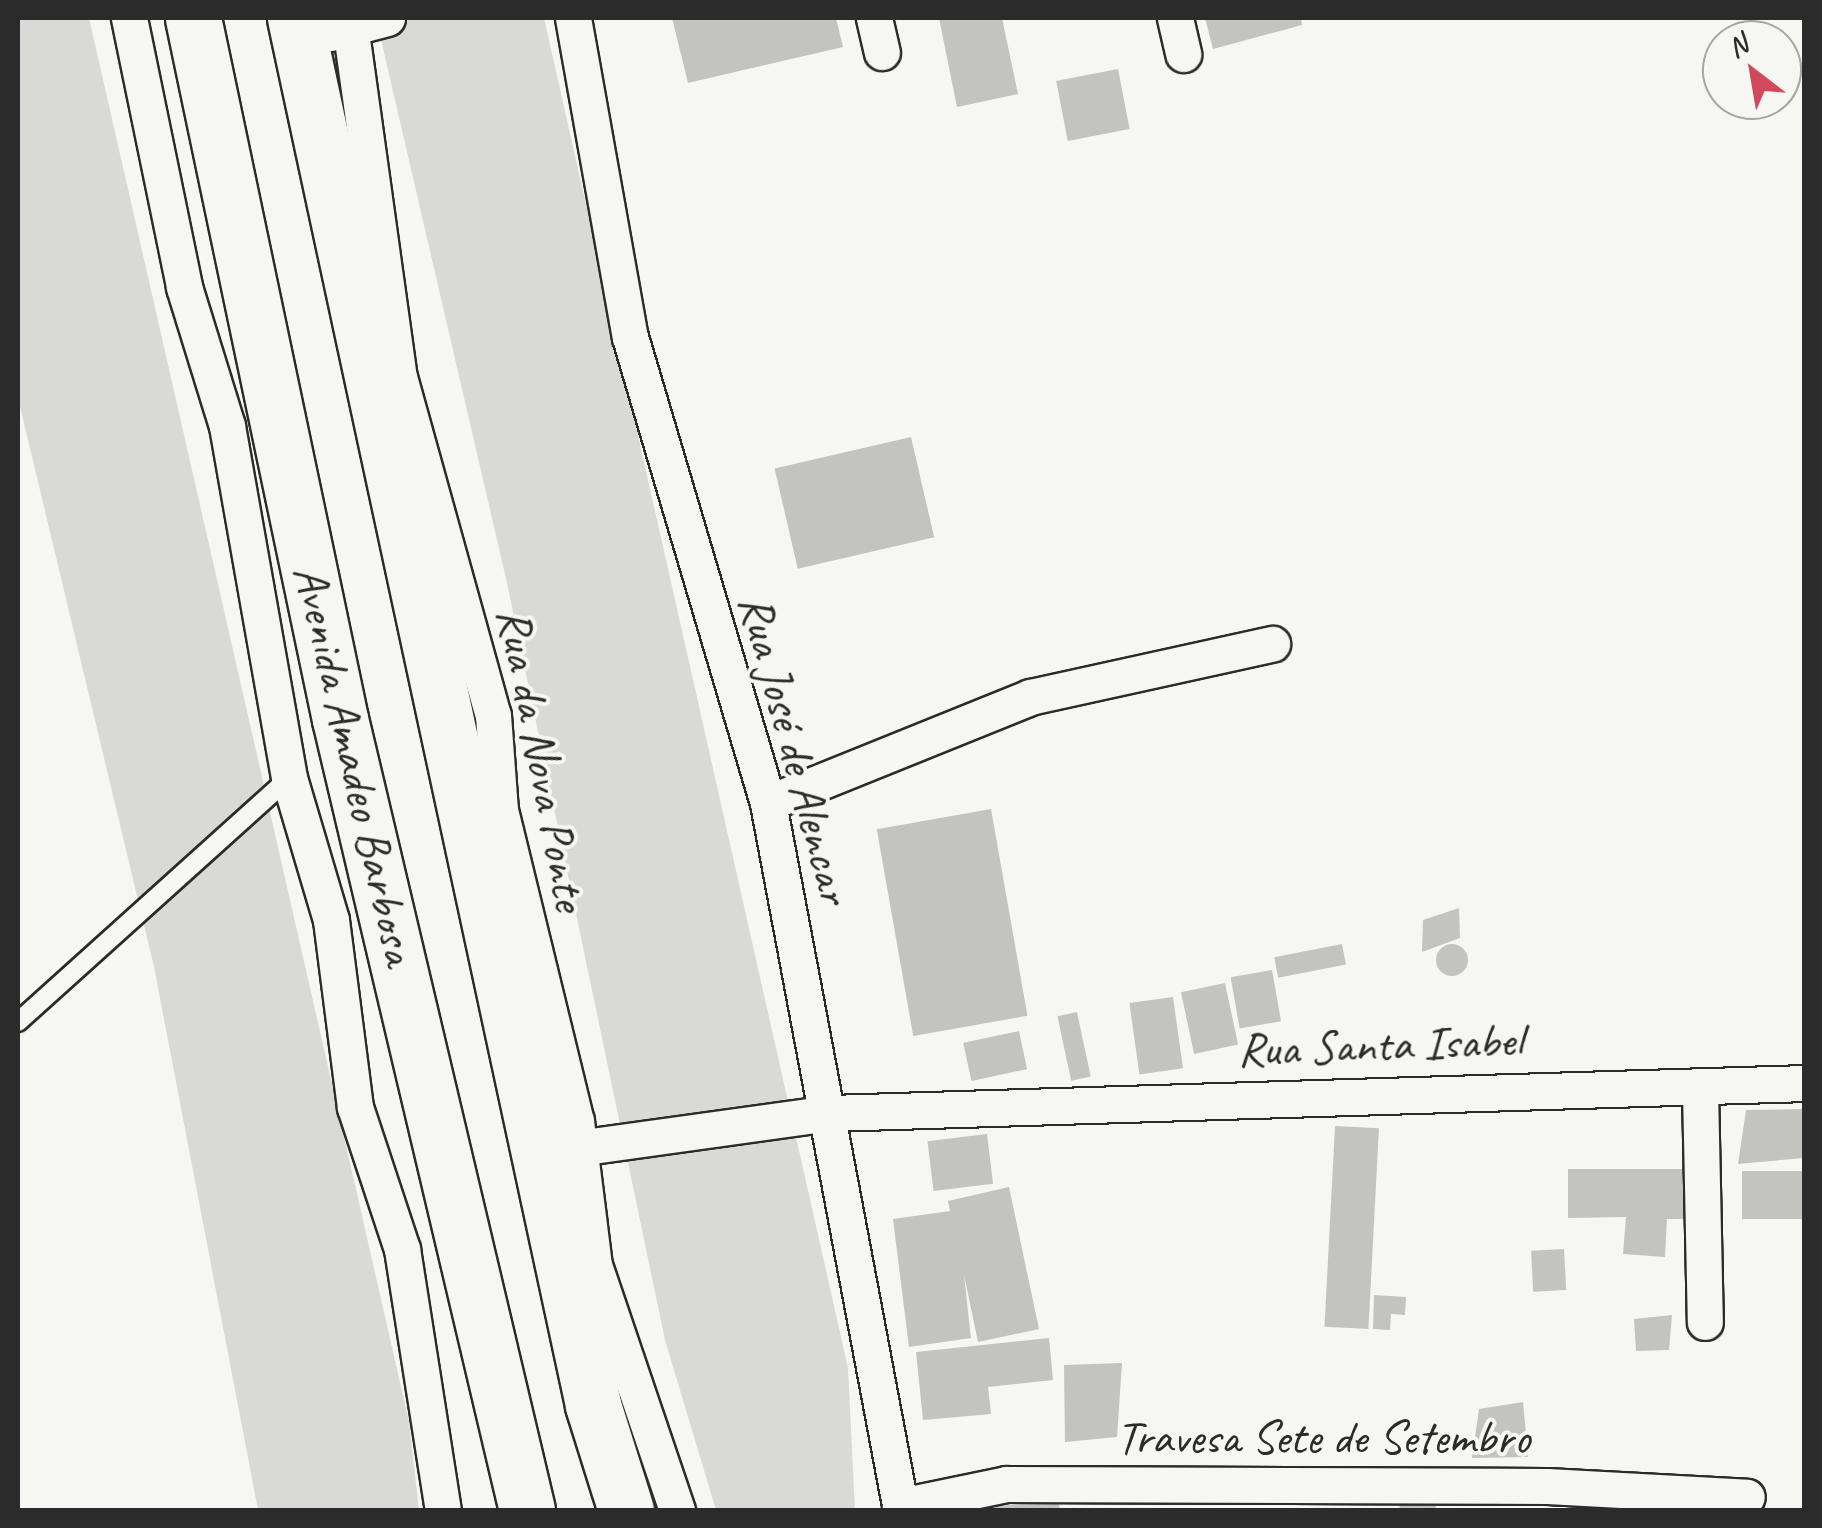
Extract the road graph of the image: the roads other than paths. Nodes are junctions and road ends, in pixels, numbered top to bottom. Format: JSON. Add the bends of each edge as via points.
{"nodes":[{"id":1,"x":128,"y":18,"type":"edge"},
{"id":2,"x":193,"y":18,"type":"edge"},
{"id":3,"x":386,"y":18,"type":"edge"},
{"id":4,"x":573,"y":18,"type":"edge"},
{"id":5,"x":874,"y":18,"type":"edge"},
{"id":6,"x":1175,"y":18,"type":"edge"},
{"id":7,"x":324,"y":26,"type":"edge"},
{"id":8,"x":882,"y":52,"type":"dead end"},
{"id":9,"x":1183,"y":54,"type":"dead end"},
{"id":10,"x":1272,"y":644,"type":"dead end"},
{"id":11,"x":290,"y":778,"type":"junction"},
{"id":12,"x":768,"y":803,"type":"junction"},
{"id":13,"x":18,"y":1022,"type":"edge"},
{"id":14,"x":1804,"y":1083,"type":"edge"},
{"id":15,"x":1700,"y":1090,"type":"junction"},
{"id":16,"x":830,"y":1114,"type":"junction"},
{"id":17,"x":559,"y":1150,"type":"junction"},
{"id":18,"x":1705,"y":1322,"type":"dead end"},
{"id":19,"x":1747,"y":1497,"type":"dead end"},
{"id":20,"x":901,"y":1508,"type":"edge"},
{"id":21,"x":442,"y":1510,"type":"edge"},
{"id":22,"x":527,"y":1510,"type":"edge"},
{"id":23,"x":626,"y":1510,"type":"edge"},
{"id":24,"x":677,"y":1510,"type":"edge"}],
"edges":[{"from":1,"to":11,"type":"street","via":[[175,250],[226,426]]},
{"from":2,"to":22,"type":"main road","name":"Avenida Amadeo Barbosa","via":[[340,719]]},
{"from":3,"to":7,"type":"street"},
{"from":4,"to":12,"type":"street","name":"Rua José de Alencar","via":[[630,338]]},
{"from":5,"to":8,"type":"street"},
{"from":6,"to":9,"type":"street"},
{"from":7,"to":17,"type":"main road","name":"Avenida Amadeo Barbosa"},
{"from":10,"to":12,"type":"street","via":[[1030,697]]},
{"from":11,"to":13,"type":"lane"},
{"from":11,"to":21,"type":"street","via":[[331,920],[355,1106],[402,1249]]},
{"from":12,"to":16,"type":"street","name":"Rua José de Alencar"},
{"from":14,"to":15,"type":"street","name":"Rua Santa Isabel"},
{"from":15,"to":16,"type":"street","name":"Rua Santa Isabel","via":[[1680,1081]]},
{"from":15,"to":18,"type":"street"},
{"from":16,"to":17,"type":"street","name":"Rua Santa Isabel"},
{"from":16,"to":20,"type":"street","name":"Rua José de Alencar"},
{"from":17,"to":23,"type":"main road","name":"Avenida Amadeo Barbosa","via":[[593,1405]]},
{"from":17,"to":24,"type":"street"},
{"from":19,"to":20,"type":"street","name":"Travesa Sete de Setembro","via":[[1548,1486],[1006,1484]]}]}
